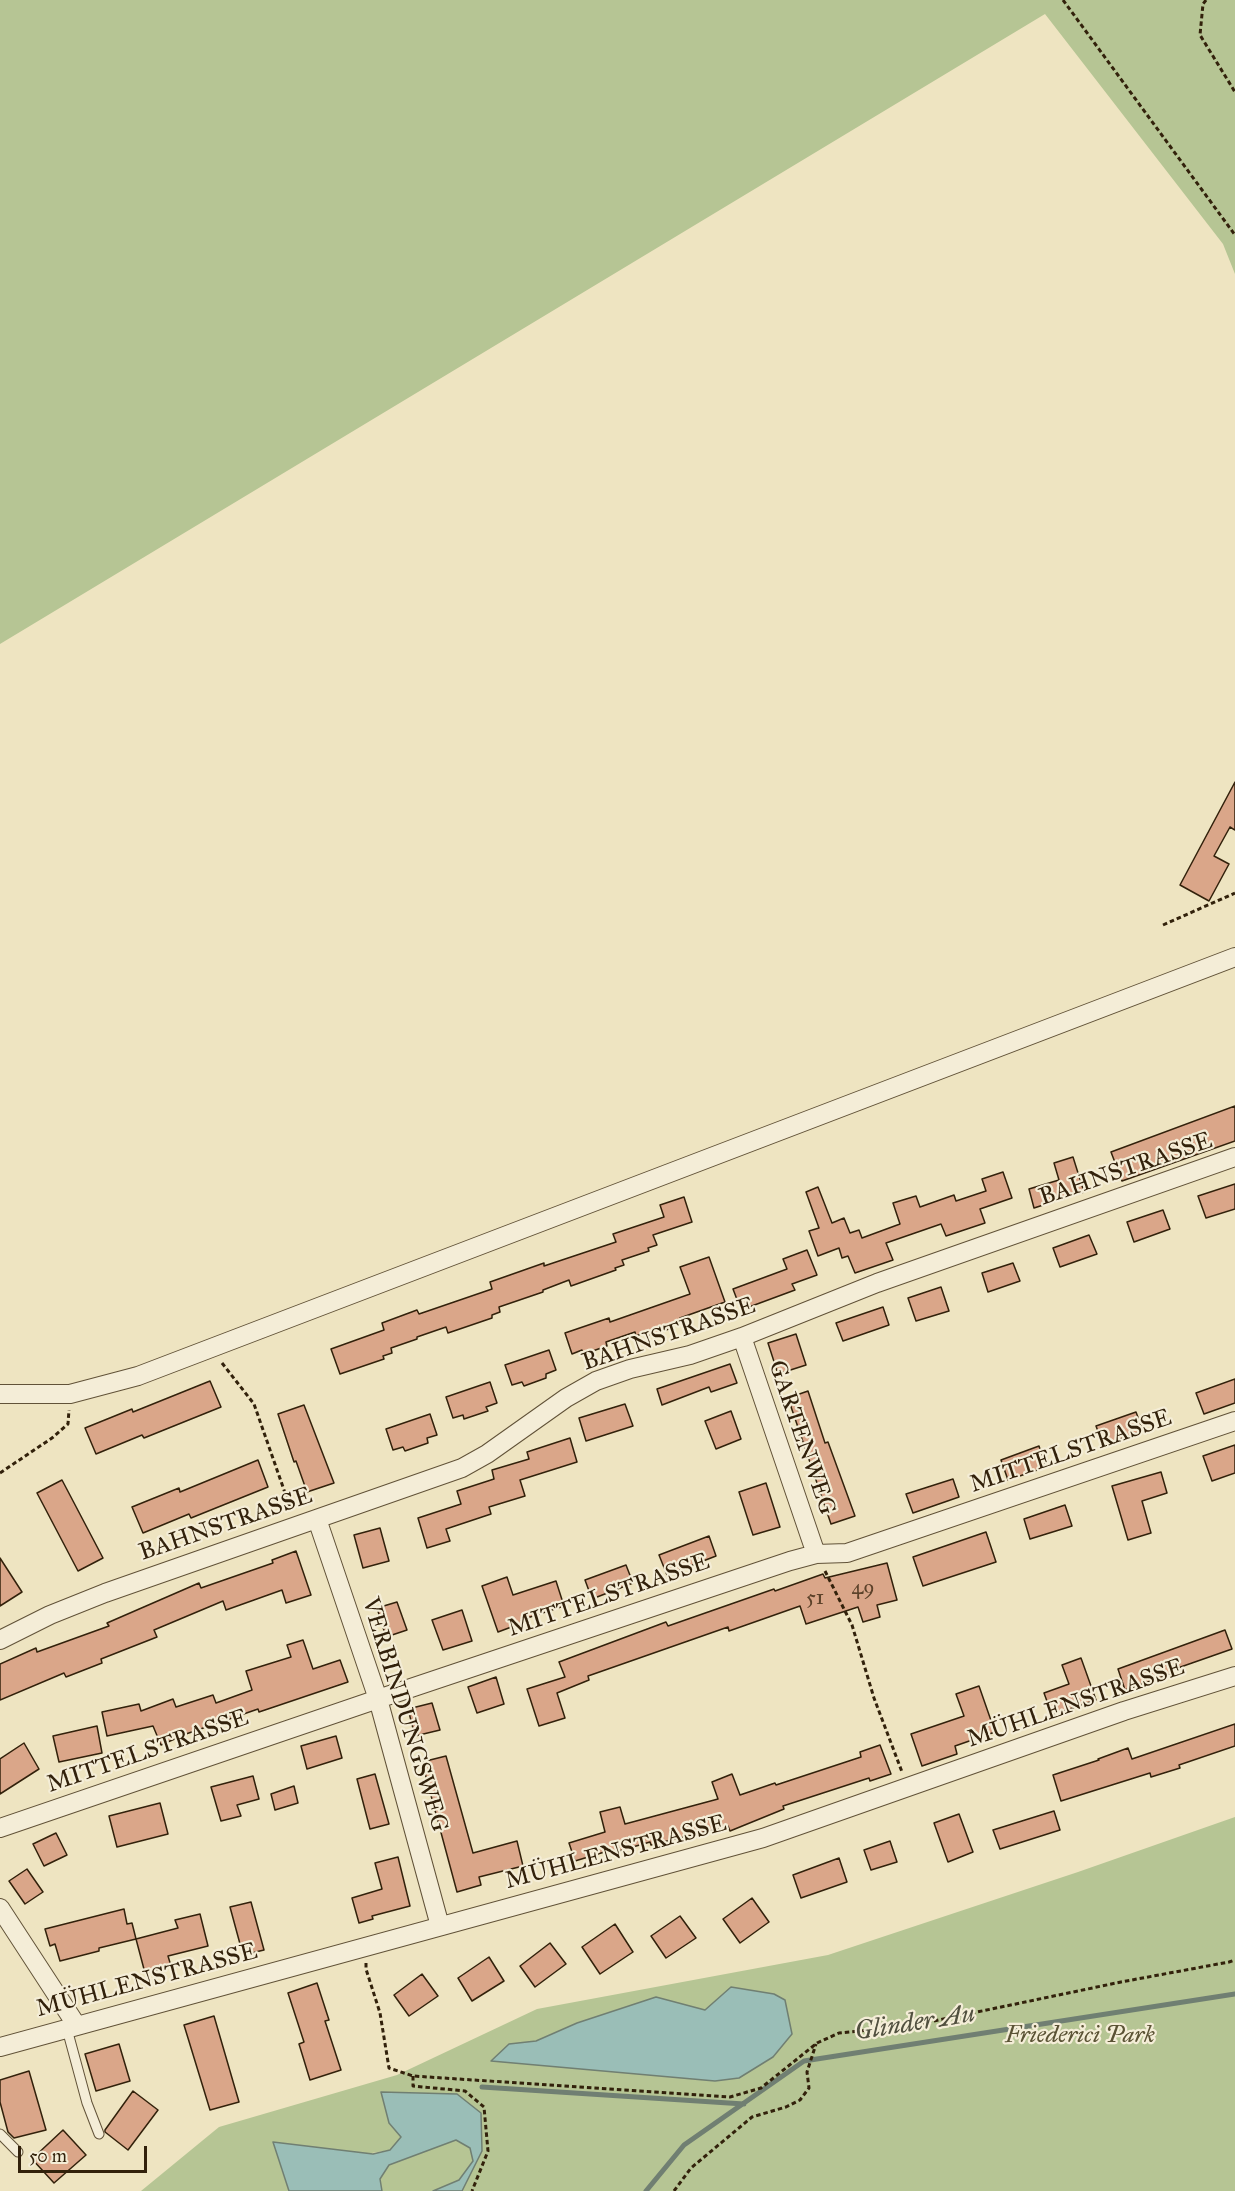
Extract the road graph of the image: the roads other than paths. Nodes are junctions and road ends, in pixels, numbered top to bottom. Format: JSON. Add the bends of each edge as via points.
{"nodes":[{"id":1,"x":1235,"y":957,"type":"edge"},
{"id":2,"x":1235,"y":1157,"type":"edge"},
{"id":3,"x":742,"y":1337,"type":"junction"},
{"id":4,"x":0,"y":1394,"type":"edge"},
{"id":5,"x":1235,"y":1421,"type":"edge"},
{"id":6,"x":316,"y":1519,"type":"junction"},
{"id":7,"x":816,"y":1554,"type":"junction"},
{"id":8,"x":0,"y":1640,"type":"edge"},
{"id":9,"x":1235,"y":1676,"type":"edge"},
{"id":10,"x":378,"y":1699,"type":"junction"},
{"id":11,"x":0,"y":1828,"type":"edge"},
{"id":12,"x":0,"y":1908,"type":"edge"},
{"id":13,"x":440,"y":1926,"type":"junction"},
{"id":14,"x":72,"y":2027,"type":"junction"},
{"id":15,"x":0,"y":2047,"type":"edge"},
{"id":16,"x":0,"y":2134,"type":"edge"},
{"id":17,"x":99,"y":2134,"type":"dead end"},
{"id":18,"x":18,"y":2152,"type":"dead end"}],
"edges":[{"from":1,"to":4,"type":"street","via":[[138,1376],[70,1394]]},
{"from":2,"to":3,"type":"street","name":"BAHNSTRASSE","via":[[877,1283]]},
{"from":3,"to":6,"type":"street","name":"BAHNSTRASSE","via":[[596,1381],[462,1468]]},
{"from":3,"to":7,"type":"street","name":"GARTENWEG"},
{"from":5,"to":7,"type":"street","name":"MITTELSTRASSE","via":[[848,1553]]},
{"from":6,"to":8,"type":"street","name":"BAHNSTRASSE","via":[[105,1593]]},
{"from":6,"to":10,"type":"street","name":"VERBINDUNGSWEG"},
{"from":7,"to":10,"type":"street","name":"MITTELSTRASSE"},
{"from":9,"to":13,"type":"street","name":"MÜHLENSTRASSE","via":[[1124,1711],[764,1838]]},
{"from":10,"to":11,"type":"street","name":"MITTELSTRASSE"},
{"from":10,"to":13,"type":"street","name":"VERBINDUNGSWEG"},
{"from":12,"to":14,"type":"street"},
{"from":13,"to":14,"type":"street","name":"MÜHLENSTRASSE"},
{"from":14,"to":15,"type":"street","name":"MÜHLENSTRASSE"},
{"from":14,"to":17,"type":"lane","via":[[87,2103]]},
{"from":16,"to":18,"type":"lane"}]}
